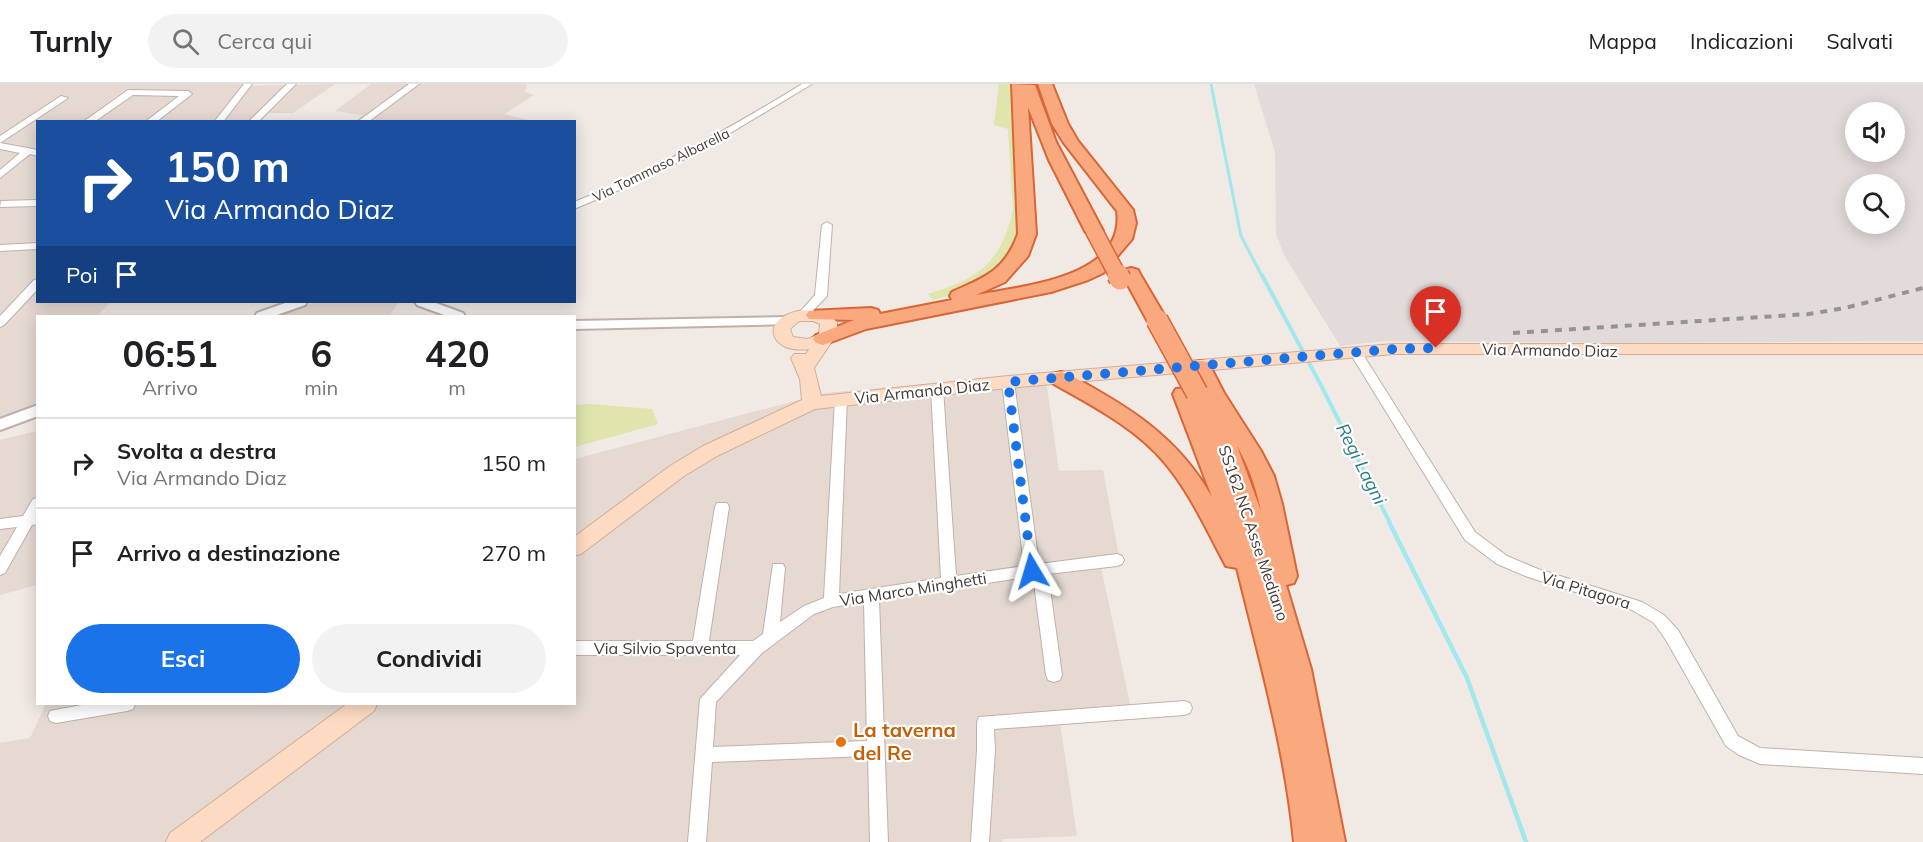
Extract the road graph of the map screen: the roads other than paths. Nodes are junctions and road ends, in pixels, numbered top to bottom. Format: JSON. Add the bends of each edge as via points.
{"nodes":[{"id":1,"x":248,"y":84,"type":"edge"},
{"id":2,"x":292,"y":84,"type":"edge"},
{"id":3,"x":415,"y":84,"type":"edge"},
{"id":4,"x":808,"y":84,"type":"edge"},
{"id":5,"x":1019,"y":84,"type":"edge"},
{"id":6,"x":1028,"y":84,"type":"edge"},
{"id":7,"x":1039,"y":84,"type":"edge"},
{"id":8,"x":1045,"y":84,"type":"edge"},
{"id":9,"x":111,"y":91,"type":"dead end"},
{"id":10,"x":131,"y":92,"type":"junction"},
{"id":11,"x":64,"y":98,"type":"dead end"},
{"id":12,"x":90,"y":120,"type":"edge"},
{"id":13,"x":152,"y":120,"type":"edge"},
{"id":14,"x":220,"y":120,"type":"edge"},
{"id":15,"x":254,"y":120,"type":"edge"},
{"id":16,"x":364,"y":120,"type":"edge"},
{"id":17,"x":0,"y":140,"type":"edge"},
{"id":18,"x":0,"y":146,"type":"edge"},
{"id":19,"x":33,"y":152,"type":"edge"},
{"id":20,"x":0,"y":175,"type":"edge"},
{"id":21,"x":36,"y":203,"type":"edge"},
{"id":22,"x":1,"y":204,"type":"edge"},
{"id":23,"x":576,"y":205,"type":"edge"},
{"id":24,"x":827,"y":225,"type":"dead end"},
{"id":25,"x":1100,"y":231,"type":"junction"},
{"id":26,"x":36,"y":246,"type":"edge"},
{"id":27,"x":0,"y":248,"type":"edge"},
{"id":28,"x":36,"y":284,"type":"edge"},
{"id":29,"x":821,"y":296,"type":"junction"},
{"id":30,"x":297,"y":303,"type":"edge"},
{"id":31,"x":425,"y":303,"type":"edge"},
{"id":32,"x":265,"y":315,"type":"edge"},
{"id":33,"x":455,"y":315,"type":"edge"},
{"id":34,"x":0,"y":323,"type":"edge"},
{"id":35,"x":576,"y":325,"type":"edge"},
{"id":36,"x":808,"y":326,"type":"junction"},
{"id":37,"x":1923,"y":349,"type":"edge"},
{"id":38,"x":1356,"y":353,"type":"junction"},
{"id":39,"x":806,"y":367,"type":"junction"},
{"id":40,"x":1201,"y":367,"type":"junction"},
{"id":41,"x":1061,"y":379,"type":"junction"},
{"id":42,"x":1008,"y":382,"type":"junction"},
{"id":43,"x":936,"y":389,"type":"junction"},
{"id":44,"x":842,"y":399,"type":"junction"},
{"id":45,"x":811,"y":403,"type":"junction"},
{"id":46,"x":36,"y":411,"type":"edge"},
{"id":47,"x":0,"y":425,"type":"edge"},
{"id":48,"x":722,"y":507,"type":"dead end"},
{"id":49,"x":32,"y":520,"type":"edge"},
{"id":50,"x":0,"y":524,"type":"edge"},
{"id":51,"x":576,"y":547,"type":"edge"},
{"id":52,"x":1117,"y":560,"type":"dead end"},
{"id":53,"x":778,"y":568,"type":"dead end"},
{"id":54,"x":0,"y":569,"type":"edge"},
{"id":55,"x":1036,"y":570,"type":"junction"},
{"id":56,"x":949,"y":583,"type":"junction"},
{"id":57,"x":871,"y":595,"type":"junction"},
{"id":58,"x":831,"y":601,"type":"junction"},
{"id":59,"x":771,"y":637,"type":"junction"},
{"id":60,"x":576,"y":648,"type":"edge"},
{"id":61,"x":700,"y":648,"type":"junction"},
{"id":62,"x":756,"y":648,"type":"junction"},
{"id":63,"x":1287,"y":673,"type":"junction"},
{"id":64,"x":1054,"y":675,"type":"dead end"},
{"id":65,"x":364,"y":705,"type":"edge"},
{"id":66,"x":103,"y":706,"type":"edge"},
{"id":67,"x":1184,"y":708,"type":"dead end"},
{"id":68,"x":56,"y":716,"type":"dead end"},
{"id":69,"x":877,"y":748,"type":"junction"},
{"id":70,"x":702,"y":756,"type":"junction"},
{"id":71,"x":1923,"y":766,"type":"edge"},
{"id":72,"x":179,"y":842,"type":"edge"},
{"id":73,"x":697,"y":842,"type":"edge"},
{"id":74,"x":879,"y":842,"type":"edge"},
{"id":75,"x":980,"y":842,"type":"edge"},
{"id":76,"x":1309,"y":842,"type":"edge"},
{"id":77,"x":1330,"y":842,"type":"edge"}],
"edges":[{"from":1,"to":14,"type":"street"},
{"from":2,"to":15,"type":"street"},
{"from":3,"to":16,"type":"street"},
{"from":4,"to":23,"type":"street","name":"Via Tommaso Albarella","via":[[713,142]]},
{"from":5,"to":36,"type":"highway","via":[[1027,234],[1019,256],[998,278],[963,295]]},
{"from":6,"to":25,"type":"highway","name":"SS162 NC Asse Mediano","via":[[1056,160]]},
{"from":7,"to":25,"type":"highway","name":"SS162 NC Asse Mediano","via":[[1049,116]]},
{"from":8,"to":36,"type":"highway","via":[[1060,124],[1072,143],[1125,210],[1123,239],[1096,269],[1051,286],[861,324]]},
{"from":9,"to":10,"type":"street"},
{"from":10,"to":12,"type":"street"},
{"from":10,"to":13,"type":"street","via":[[188,94]]},
{"from":11,"to":17,"type":"street"},
{"from":18,"to":19,"type":"street"},
{"from":19,"to":20,"type":"street"},
{"from":21,"to":22,"type":"street"},
{"from":24,"to":29,"type":"street"},
{"from":25,"to":63,"type":"highway","name":"SS162 NC Asse Mediano","bridge":true,"via":[[1190,394]]},
{"from":26,"to":27,"type":"street"},
{"from":28,"to":34,"type":"street"},
{"from":29,"to":36,"type":"street"},
{"from":29,"to":36,"type":"street","via":[[828,304]]},
{"from":30,"to":32,"type":"street"},
{"from":31,"to":33,"type":"street"},
{"from":35,"to":36,"type":"street"},
{"from":36,"to":39,"type":"main road"},
{"from":36,"to":39,"type":"main road"},
{"from":37,"to":38,"type":"main road","name":"Via Armando Diaz","via":[[1436,348]]},
{"from":38,"to":40,"type":"main road","name":"Via Armando Diaz"},
{"from":38,"to":71,"type":"street","name":"Via Pitagora","via":[[1470,536],[1502,560],[1637,606],[1659,619],[1672,634],[1732,741],[1760,756]]},
{"from":39,"to":45,"type":"main road"},
{"from":40,"to":41,"type":"main road","name":"Via Armando Diaz"},
{"from":40,"to":63,"type":"highway","via":[[1220,406],[1257,464],[1268,496],[1290,598]]},
{"from":41,"to":42,"type":"main road","name":"Via Armando Diaz"},
{"from":41,"to":63,"type":"highway","via":[[1117,409],[1161,445],[1195,488],[1235,559]]},
{"from":42,"to":43,"type":"main road","name":"Via Armando Diaz"},
{"from":42,"to":55,"type":"street"},
{"from":43,"to":44,"type":"main road","name":"Via Armando Diaz"},
{"from":43,"to":56,"type":"street"},
{"from":44,"to":45,"type":"main road","name":"Via Armando Diaz"},
{"from":44,"to":58,"type":"street"},
{"from":45,"to":51,"type":"main road","name":"Via Armando Diaz","via":[[677,471]]},
{"from":46,"to":47,"type":"street"},
{"from":48,"to":61,"type":"street"},
{"from":49,"to":50,"type":"street"},
{"from":49,"to":54,"type":"street"},
{"from":52,"to":55,"type":"street","name":"Via Marco Minghetti"},
{"from":53,"to":59,"type":"street"},
{"from":55,"to":56,"type":"street","name":"Via Marco Minghetti"},
{"from":55,"to":64,"type":"street"},
{"from":56,"to":57,"type":"street","name":"Via Marco Minghetti"},
{"from":57,"to":58,"type":"street","name":"Via Marco Minghetti"},
{"from":57,"to":69,"type":"street"},
{"from":58,"to":59,"type":"street","name":"Via Marco Minghetti","via":[[809,610]]},
{"from":59,"to":62,"type":"street","name":"Via Marco Minghetti"},
{"from":60,"to":61,"type":"street","name":"Via Silvio Spaventa"},
{"from":61,"to":62,"type":"street","name":"Via Silvio Spaventa"},
{"from":62,"to":70,"type":"street","name":"Via Marco Minghetti","via":[[708,699]]},
{"from":63,"to":76,"type":"highway","name":"SS162 NC Asse Mediano"},
{"from":63,"to":77,"type":"highway","name":"SS162 NC Asse Mediano"},
{"from":65,"to":72,"type":"main road"},
{"from":66,"to":68,"type":"street"},
{"from":67,"to":75,"type":"street","via":[[985,722],[987,750]]},
{"from":69,"to":70,"type":"street"},
{"from":69,"to":74,"type":"street"},
{"from":70,"to":73,"type":"street","name":"Via Marco Minghetti"}]}
